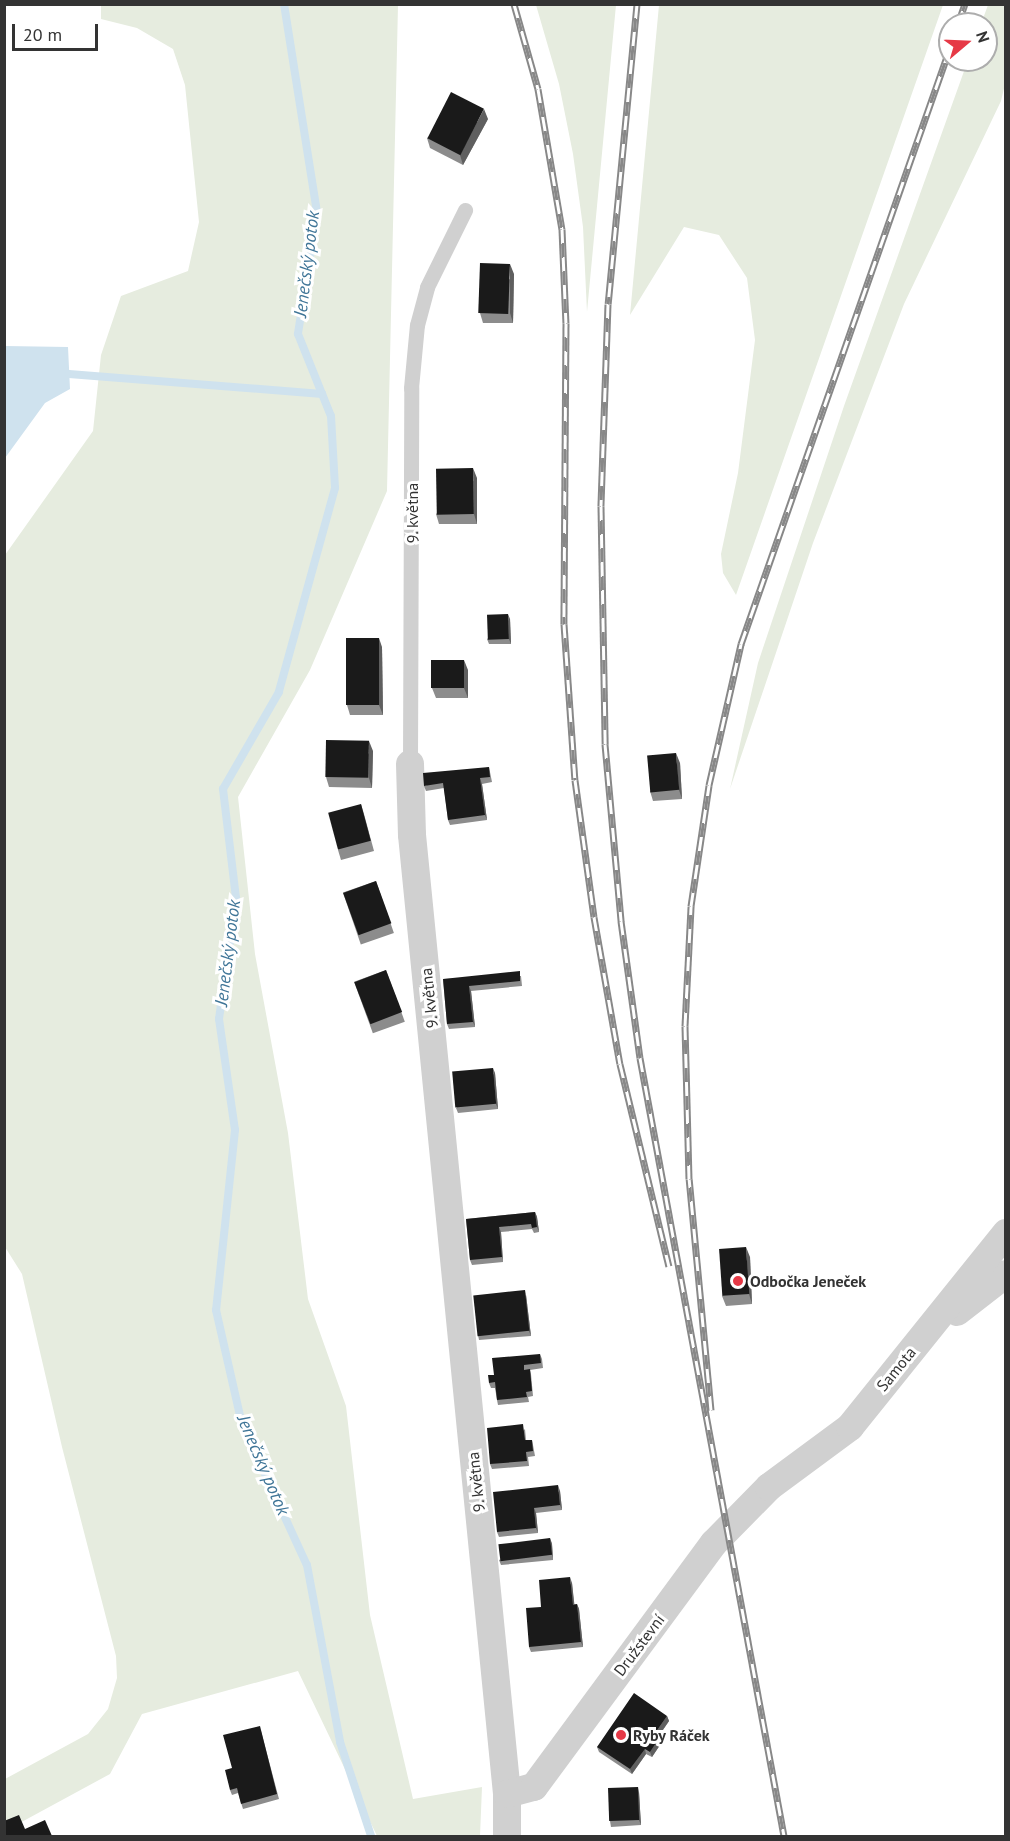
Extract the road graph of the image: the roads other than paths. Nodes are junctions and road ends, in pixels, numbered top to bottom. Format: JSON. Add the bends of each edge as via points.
{"nodes":[{"id":1,"x":465,"y":210,"type":"dead end"},
{"id":2,"x":410,"y":764,"type":"joint"},
{"id":3,"x":1005,"y":1233,"type":"edge"},
{"id":4,"x":1005,"y":1274,"type":"edge"},
{"id":5,"x":919,"y":1340,"type":"junction"},
{"id":6,"x":769,"y":1487,"type":"joint"},
{"id":7,"x":507,"y":1794,"type":"junction"},
{"id":8,"x":507,"y":1836,"type":"edge"}],
"edges":[{"from":1,"to":2,"type":"lane","name":"9. května","via":[[427,287],[417,325],[411,388]]},
{"from":2,"to":7,"type":"street","name":"9. května","via":[[412,835]]},
{"from":3,"to":5,"type":"street","name":"Samota"},
{"from":4,"to":5,"type":"street"},
{"from":5,"to":6,"type":"street","name":"Samota","via":[[850,1427]]},
{"from":6,"to":7,"type":"street","name":"Družstevní","via":[[714,1543],[534,1786]]},
{"from":7,"to":8,"type":"street","name":"9. května"}]}
